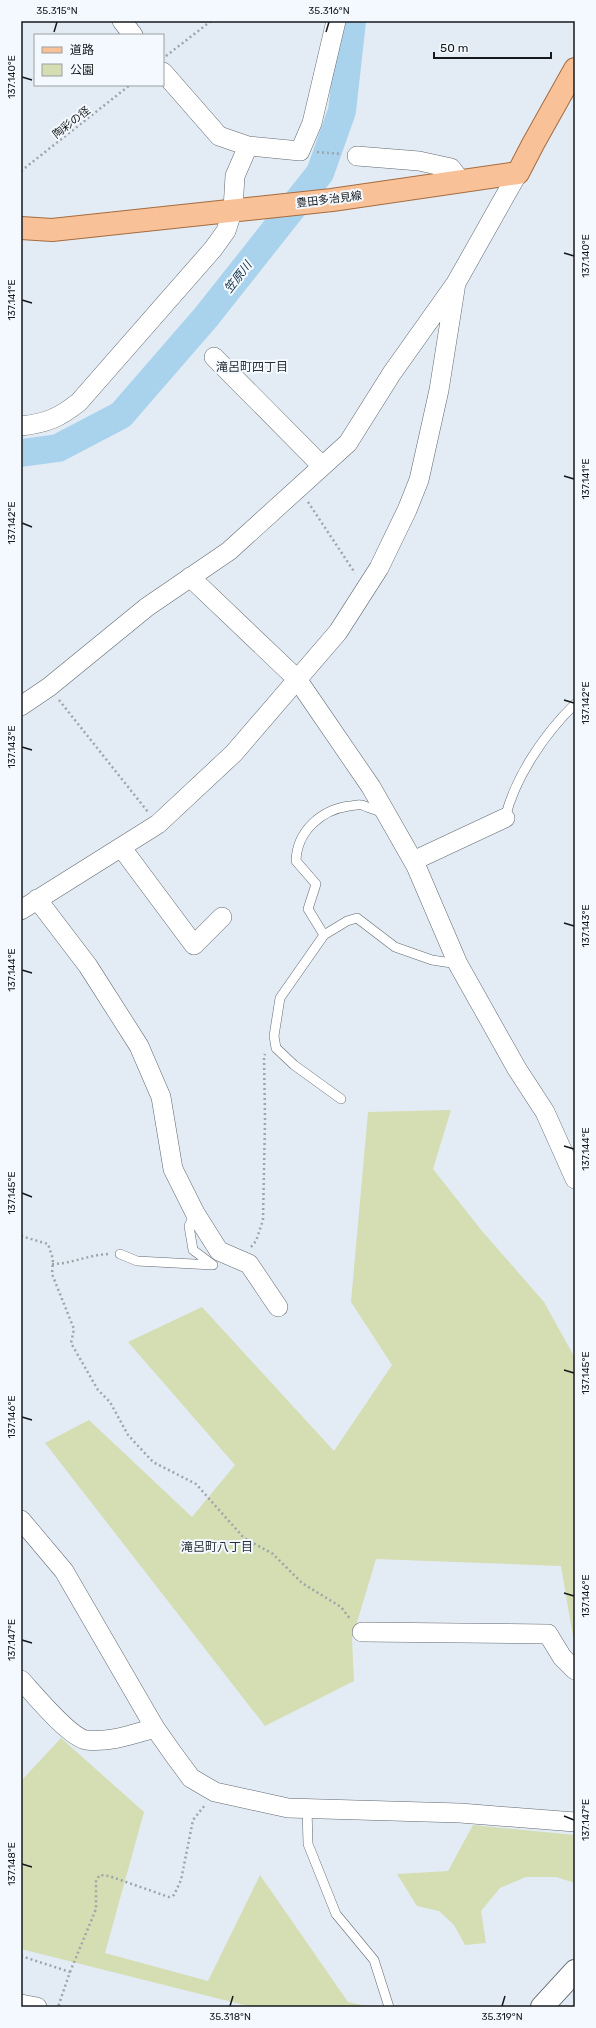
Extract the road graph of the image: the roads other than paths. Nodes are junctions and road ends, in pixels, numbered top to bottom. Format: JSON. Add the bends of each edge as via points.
{"nodes":[{"id":1,"x":122,"y":21,"type":"edge"},
{"id":2,"x":336,"y":21,"type":"edge"},
{"id":3,"x":132,"y":34,"type":"edge"},
{"id":4,"x":575,"y":68,"type":"edge"},
{"id":5,"x":164,"y":73,"type":"edge"},
{"id":6,"x":248,"y":146,"type":"junction"},
{"id":7,"x":357,"y":156,"type":"road end"},
{"id":8,"x":518,"y":173,"type":"junction"},
{"id":9,"x":461,"y":182,"type":"junction"},
{"id":10,"x":242,"y":208,"type":"junction"},
{"id":11,"x":21,"y":228,"type":"edge"},
{"id":12,"x":456,"y":283,"type":"junction"},
{"id":13,"x":214,"y":357,"type":"dead end"},
{"id":14,"x":21,"y":426,"type":"edge"},
{"id":15,"x":322,"y":466,"type":"junction"},
{"id":16,"x":190,"y":577,"type":"junction"},
{"id":17,"x":297,"y":679,"type":"junction"},
{"id":18,"x":575,"y":704,"type":"edge"},
{"id":19,"x":21,"y":706,"type":"edge"},
{"id":20,"x":385,"y":812,"type":"junction"},
{"id":21,"x":505,"y":818,"type":"joint"},
{"id":22,"x":122,"y":846,"type":"junction"},
{"id":23,"x":413,"y":861,"type":"junction"},
{"id":24,"x":37,"y":899,"type":"junction"},
{"id":25,"x":21,"y":910,"type":"edge"},
{"id":26,"x":222,"y":917,"type":"dead end"},
{"id":27,"x":324,"y":935,"type":"junction"},
{"id":28,"x":458,"y":964,"type":"junction"},
{"id":29,"x":341,"y":1099,"type":"dead end"},
{"id":30,"x":573,"y":1168,"type":"edge"},
{"id":31,"x":195,"y":1213,"type":"junction"},
{"id":32,"x":120,"y":1254,"type":"road end"},
{"id":33,"x":278,"y":1307,"type":"dead end"},
{"id":34,"x":21,"y":1520,"type":"edge"},
{"id":35,"x":362,"y":1632,"type":"road end"},
{"id":36,"x":575,"y":1670,"type":"edge"},
{"id":37,"x":21,"y":1680,"type":"edge"},
{"id":38,"x":155,"y":1728,"type":"junction"},
{"id":39,"x":306,"y":1808,"type":"junction"},
{"id":40,"x":575,"y":1822,"type":"edge"},
{"id":41,"x":575,"y":1972,"type":"edge"},
{"id":42,"x":21,"y":2004,"type":"edge"},
{"id":43,"x":37,"y":2007,"type":"edge"},
{"id":44,"x":389,"y":2007,"type":"edge"},
{"id":45,"x":542,"y":2007,"type":"edge"}],
"edges":[{"from":1,"to":3,"type":"street"},
{"from":2,"to":6,"type":"street","via":[[312,123],[300,151]]},
{"from":4,"to":8,"type":"main road"},
{"from":5,"to":6,"type":"street","via":[[219,136]]},
{"from":6,"to":10,"type":"street","via":[[235,176]]},
{"from":7,"to":9,"type":"street","via":[[419,161],[451,168]]},
{"from":8,"to":9,"type":"main road","name":"豊田多治見線"},
{"from":8,"to":12,"type":"street"},
{"from":9,"to":10,"type":"main road","name":"豊田多治見線","via":[[332,200]]},
{"from":10,"to":11,"type":"main road","name":"豊田多治見線","via":[[52,230]]},
{"from":10,"to":14,"type":"street","via":[[213,248],[79,402],[49,422]]},
{"from":12,"to":15,"type":"street","via":[[392,373],[348,443]]},
{"from":12,"to":17,"type":"street","via":[[439,390],[418,480],[407,510],[379,568],[338,632]]},
{"from":13,"to":15,"type":"street"},
{"from":15,"to":16,"type":"street","via":[[229,551]]},
{"from":16,"to":17,"type":"street"},
{"from":16,"to":19,"type":"street","via":[[147,607],[49,687]]},
{"from":17,"to":20,"type":"street","via":[[371,787]]},
{"from":17,"to":22,"type":"street","via":[[234,752],[158,824]]},
{"from":18,"to":21,"type":"lane","via":[[546,736],[512,793]]},
{"from":20,"to":23,"type":"street"},
{"from":20,"to":27,"type":"lane","via":[[374,811],[361,805],[327,812],[309,825],[296,851],[296,861],[316,884],[308,909]]},
{"from":21,"to":23,"type":"street"},
{"from":22,"to":24,"type":"street"},
{"from":22,"to":26,"type":"street","via":[[194,945]]},
{"from":23,"to":28,"type":"street"},
{"from":24,"to":25,"type":"street"},
{"from":24,"to":31,"type":"street","via":[[88,966],[139,1046],[161,1097],[173,1169]]},
{"from":27,"to":28,"type":"lane","via":[[357,918],[395,948],[432,960]]},
{"from":27,"to":29,"type":"lane","via":[[280,998],[274,1036],[276,1048],[294,1065]]},
{"from":28,"to":30,"type":"street","via":[[517,1069],[545,1112]]},
{"from":31,"to":32,"type":"lane","via":[[189,1226],[193,1250],[213,1265],[137,1261]]},
{"from":31,"to":33,"type":"street","via":[[219,1251],[249,1264]]},
{"from":34,"to":38,"type":"street","via":[[64,1571]]},
{"from":35,"to":36,"type":"street","via":[[548,1634],[562,1657]]},
{"from":37,"to":38,"type":"street","via":[[70,1731],[84,1740],[110,1741]]},
{"from":38,"to":39,"type":"street","via":[[191,1778],[215,1792],[288,1808]]},
{"from":39,"to":40,"type":"street","via":[[453,1813]]},
{"from":39,"to":44,"type":"lane","via":[[308,1844],[336,1914],[374,1960]]},
{"from":41,"to":45,"type":"street"},
{"from":42,"to":43,"type":"street"}]}
